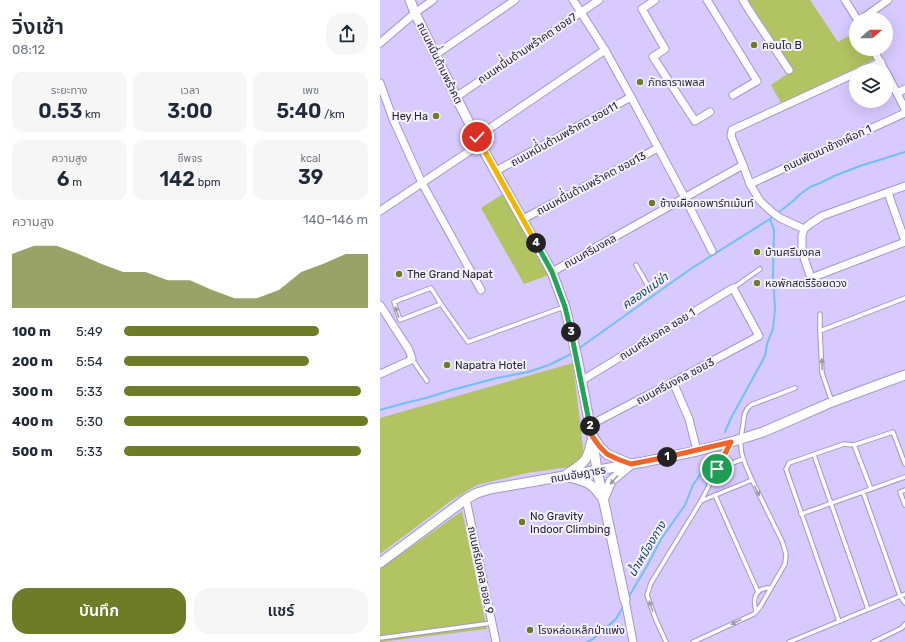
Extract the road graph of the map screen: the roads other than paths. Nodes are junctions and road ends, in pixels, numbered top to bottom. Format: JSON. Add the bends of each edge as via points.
{"nodes":[{"id":1,"x":410,"y":0,"type":"edge"},
{"id":2,"x":433,"y":0,"type":"edge"},
{"id":3,"x":515,"y":0,"type":"edge"},
{"id":4,"x":573,"y":0,"type":"edge"},
{"id":5,"x":599,"y":0,"type":"edge"},
{"id":6,"x":655,"y":0,"type":"edge"},
{"id":7,"x":707,"y":0,"type":"edge"},
{"id":8,"x":743,"y":0,"type":"edge"},
{"id":9,"x":845,"y":0,"type":"edge"},
{"id":10,"x":888,"y":0,"type":"edge"},
{"id":11,"x":415,"y":12,"type":"junction"},
{"id":12,"x":581,"y":12,"type":"junction"},
{"id":13,"x":853,"y":12,"type":"edge"},
{"id":14,"x":872,"y":12,"type":"edge"},
{"id":15,"x":380,"y":43,"type":"edge"},
{"id":16,"x":605,"y":50,"type":"junction"},
{"id":17,"x":435,"y":55,"type":"junction"},
{"id":18,"x":877,"y":56,"type":"edge"},
{"id":19,"x":881,"y":62,"type":"joint"},
{"id":20,"x":877,"y":64,"type":"edge"},
{"id":21,"x":788,"y":70,"type":"dead end"},
{"id":22,"x":849,"y":76,"type":"edge"},
{"id":23,"x":380,"y":83,"type":"edge"},
{"id":24,"x":893,"y":85,"type":"edge"},
{"id":25,"x":905,"y":89,"type":"edge"},
{"id":26,"x":897,"y":93,"type":"junction"},
{"id":27,"x":732,"y":95,"type":"dead end"},
{"id":28,"x":456,"y":97,"type":"junction"},
{"id":29,"x":632,"y":97,"type":"junction"},
{"id":30,"x":905,"y":109,"type":"edge"},
{"id":31,"x":710,"y":112,"type":"dead end"},
{"id":32,"x":905,"y":113,"type":"edge"},
{"id":33,"x":479,"y":140,"type":"junction"},
{"id":34,"x":658,"y":148,"type":"junction"},
{"id":35,"x":743,"y":166,"type":"junction"},
{"id":36,"x":496,"y":171,"type":"junction"},
{"id":37,"x":422,"y":183,"type":"junction"},
{"id":38,"x":750,"y":184,"type":"junction"},
{"id":39,"x":905,"y":186,"type":"edge"},
{"id":40,"x":888,"y":193,"type":"junction"},
{"id":41,"x":685,"y":198,"type":"junction"},
{"id":42,"x":380,"y":211,"type":"edge"},
{"id":43,"x":523,"y":219,"type":"junction"},
{"id":44,"x":804,"y":229,"type":"junction"},
{"id":45,"x":905,"y":242,"type":"edge"},
{"id":46,"x":712,"y":252,"type":"dead end"},
{"id":47,"x":636,"y":264,"type":"dead end"},
{"id":48,"x":760,"y":269,"type":"dead end"},
{"id":49,"x":552,"y":272,"type":"junction"},
{"id":50,"x":647,"y":284,"type":"dead end"},
{"id":51,"x":733,"y":288,"type":"junction"},
{"id":52,"x":481,"y":290,"type":"dead end"},
{"id":53,"x":905,"y":298,"type":"edge"},
{"id":54,"x":441,"y":304,"type":"junction"},
{"id":55,"x":380,"y":305,"type":"edge"},
{"id":56,"x":565,"y":307,"type":"junction"},
{"id":57,"x":820,"y":314,"type":"dead end"},
{"id":58,"x":820,"y":331,"type":"junction"},
{"id":59,"x":412,"y":359,"type":"junction"},
{"id":60,"x":380,"y":374,"type":"edge"},
{"id":61,"x":905,"y":376,"type":"edge"},
{"id":62,"x":427,"y":381,"type":"dead end"},
{"id":63,"x":581,"y":381,"type":"junction"},
{"id":64,"x":673,"y":382,"type":"junction"},
{"id":65,"x":795,"y":388,"type":"dead end"},
{"id":66,"x":832,"y":402,"type":"junction"},
{"id":67,"x":590,"y":425,"type":"junction"},
{"id":68,"x":592,"y":436,"type":"junction"},
{"id":69,"x":736,"y":441,"type":"junction"},
{"id":70,"x":854,"y":445,"type":"junction"},
{"id":71,"x":697,"y":451,"type":"junction"},
{"id":72,"x":814,"y":455,"type":"junction"},
{"id":73,"x":743,"y":459,"type":"junction"},
{"id":74,"x":631,"y":464,"type":"junction"},
{"id":75,"x":905,"y":464,"type":"edge"},
{"id":76,"x":717,"y":469,"type":"junction"},
{"id":77,"x":597,"y":470,"type":"junction"},
{"id":78,"x":563,"y":476,"type":"junction"},
{"id":79,"x":905,"y":477,"type":"edge"},
{"id":80,"x":752,"y":480,"type":"junction"},
{"id":81,"x":871,"y":489,"type":"junction"},
{"id":82,"x":905,"y":490,"type":"edge"},
{"id":83,"x":862,"y":492,"type":"junction"},
{"id":84,"x":715,"y":495,"type":"junction"},
{"id":85,"x":466,"y":498,"type":"junction"},
{"id":86,"x":603,"y":500,"type":"junction"},
{"id":87,"x":701,"y":501,"type":"junction"},
{"id":88,"x":831,"y":503,"type":"junction"},
{"id":89,"x":905,"y":505,"type":"edge"},
{"id":90,"x":801,"y":514,"type":"junction"},
{"id":91,"x":380,"y":563,"type":"edge"},
{"id":92,"x":771,"y":588,"type":"junction"},
{"id":93,"x":758,"y":592,"type":"junction"},
{"id":94,"x":905,"y":594,"type":"edge"},
{"id":95,"x":900,"y":596,"type":"junction"},
{"id":96,"x":625,"y":600,"type":"joint"},
{"id":97,"x":905,"y":603,"type":"edge"},
{"id":98,"x":868,"y":610,"type":"junction"},
{"id":99,"x":756,"y":611,"type":"junction"},
{"id":100,"x":839,"y":621,"type":"junction"},
{"id":101,"x":492,"y":622,"type":"junction"},
{"id":102,"x":905,"y":624,"type":"edge"},
{"id":103,"x":802,"y":637,"type":"junction"},
{"id":104,"x":380,"y":638,"type":"edge"},
{"id":105,"x":496,"y":642,"type":"edge"},
{"id":106,"x":633,"y":642,"type":"edge"},
{"id":107,"x":666,"y":642,"type":"edge"},
{"id":108,"x":693,"y":642,"type":"edge"},
{"id":109,"x":789,"y":642,"type":"edge"},
{"id":110,"x":805,"y":642,"type":"edge"},
{"id":111,"x":872,"y":642,"type":"edge"}],
"edges":[{"from":1,"to":11,"type":"street","name":"ถนนหมื่่นด้ามพร้าคต"},
{"from":2,"to":11,"type":"street"},
{"from":3,"to":17,"type":"street"},
{"from":4,"to":12,"type":"street"},
{"from":5,"to":12,"type":"street","name":"ถนนหมื่่นด้ามพร้าคต ซอย7"},
{"from":6,"to":31,"type":"street","via":[[642,9],[665,49],[653,57],[695,121]]},
{"from":7,"to":27,"type":"street","via":[[757,81]]},
{"from":8,"to":21,"type":"street"},
{"from":9,"to":13,"type":"street"},
{"from":10,"to":14,"type":"street"},
{"from":11,"to":15,"type":"street"},
{"from":11,"to":17,"type":"street","name":"ถนนหมื่่นด้ามพร้าคต"},
{"from":12,"to":16,"type":"street"},
{"from":12,"to":28,"type":"street","name":"ถนนหมื่่นด้ามพร้าคต ซอย7"},
{"from":16,"to":29,"type":"street"},
{"from":16,"to":33,"type":"street"},
{"from":17,"to":28,"type":"street","name":"ถนนหมื่่นด้ามพร้าคต"},
{"from":18,"to":19,"type":"street"},
{"from":19,"to":20,"type":"street"},
{"from":22,"to":35,"type":"street","via":[[732,130],[731,136]]},
{"from":23,"to":37,"type":"street"},
{"from":24,"to":26,"type":"street"},
{"from":25,"to":26,"type":"street"},
{"from":26,"to":30,"type":"street"},
{"from":28,"to":33,"type":"street","name":"ถนนหมื่่นด้ามพร้าคต"},
{"from":29,"to":34,"type":"street"},
{"from":29,"to":36,"type":"street","name":"ถนนหมื่่นด้ามพร้าคต ซอย11"},
{"from":32,"to":38,"type":"street","name":"ถนนพัฒนาช้างเผือก 1"},
{"from":33,"to":36,"type":"street","name":"ถนนหมื่่นด้ามพร้าคต"},
{"from":33,"to":37,"type":"street"},
{"from":34,"to":41,"type":"street"},
{"from":34,"to":43,"type":"street","name":"ถนนหมื่่นด้ามพร้าคต ซอย13"},
{"from":35,"to":38,"type":"street"},
{"from":35,"to":41,"type":"street","name":"ถนนศรีมงคล"},
{"from":36,"to":43,"type":"street","name":"ถนนหมื่่นด้ามพร้าคต"},
{"from":37,"to":42,"type":"street"},
{"from":37,"to":52,"type":"street"},
{"from":38,"to":44,"type":"street","via":[[760,201],[772,212]]},
{"from":39,"to":40,"type":"street"},
{"from":40,"to":44,"type":"street","via":[[822,216]]},
{"from":40,"to":45,"type":"street"},
{"from":41,"to":46,"type":"street"},
{"from":41,"to":49,"type":"street","name":"ถนนศรีมงคล"},
{"from":43,"to":49,"type":"street","name":"ถนนหมื่่นด้ามพร้าคต"},
{"from":44,"to":45,"type":"street","via":[[802,252],[811,278]]},
{"from":47,"to":50,"type":"lane"},
{"from":48,"to":51,"type":"lane"},
{"from":49,"to":56,"type":"street","name":"ถนนศรีมงคล"},
{"from":51,"to":63,"type":"street","name":"ถนนศรีมงคล ซอย 1"},
{"from":51,"to":64,"type":"street","name":"ถนนศรีมงคล ซอย3","via":[[759,336]]},
{"from":53,"to":58,"type":"lane"},
{"from":54,"to":54,"type":"lane","one_way":true,"via":[[400,320],[394,302],[431,288]]},
{"from":54,"to":56,"type":"lane","via":[[468,342]]},
{"from":55,"to":59,"type":"street","via":[[409,350]]},
{"from":56,"to":63,"type":"street","name":"ถนนศรีมงคล"},
{"from":57,"to":58,"type":"lane"},
{"from":66,"to":58,"type":"lane","one_way":true,"via":[[822,373]]},
{"from":59,"to":60,"type":"street"},
{"from":59,"to":62,"type":"lane"},
{"from":61,"to":66,"type":"street","name":"ถนนอัษฎาธร"},
{"from":63,"to":67,"type":"street","name":"ถนนศรีมงคล"},
{"from":64,"to":67,"type":"street","name":"ถนนศรีมงคล ซอย3"},
{"from":64,"to":71,"type":"street","via":[[690,418]]},
{"from":65,"to":69,"type":"lane","via":[[747,408]]},
{"from":66,"to":69,"type":"street","name":"ถนนอัษฎาธร"},
{"from":67,"to":68,"type":"street","name":"ถนนศรีมงคล"},
{"from":68,"to":74,"type":"street","via":[[607,454]]},
{"from":68,"to":77,"type":"street","name":"ถนนศรีมงคล"},
{"from":68,"to":78,"type":"street","via":[[588,456],[584,462]]},
{"from":69,"to":71,"type":"street","name":"ถนนอัษฎาธร"},
{"from":69,"to":73,"type":"lane"},
{"from":69,"to":76,"type":"lane"},
{"from":70,"to":72,"type":"lane","via":[[844,444]]},
{"from":70,"to":75,"type":"lane","via":[[893,432]]},
{"from":70,"to":81,"type":"lane"},
{"from":71,"to":74,"type":"street","name":"ถนนอัษฎาธร"},
{"from":72,"to":88,"type":"lane"},
{"from":72,"to":90,"type":"lane","via":[[789,463],[786,469]]},
{"from":73,"to":76,"type":"lane"},
{"from":73,"to":80,"type":"lane"},
{"from":74,"to":77,"type":"street","name":"ถนนอัษฎาธร"},
{"from":74,"to":86,"type":"street","one_way":true,"via":[[611,481]]},
{"from":76,"to":87,"type":"lane"},
{"from":77,"to":78,"type":"street","name":"ถนนอัษฎาธร"},
{"from":77,"to":86,"type":"street","name":"ถนนศรีมงคล"},
{"from":78,"to":85,"type":"street","name":"ถนนอัษฎาธร","via":[[490,489]]},
{"from":78,"to":86,"type":"street","via":[[590,483]]},
{"from":79,"to":81,"type":"lane"},
{"from":80,"to":84,"type":"lane"},
{"from":80,"to":92,"type":"lane","one_way":true,"via":[[786,554],[785,564]]},
{"from":81,"to":83,"type":"lane"},
{"from":82,"to":89,"type":"lane","via":[[900,492]]},
{"from":83,"to":88,"type":"lane"},
{"from":83,"to":95,"type":"lane"},
{"from":84,"to":87,"type":"lane"},
{"from":84,"to":93,"type":"lane"},
{"from":85,"to":91,"type":"street","name":"ถนนอัษฎาธร"},
{"from":85,"to":101,"type":"street","name":"ถนนศรีมงคล ซอย 9"},
{"from":86,"to":96,"type":"street","name":"ถนนศรีมงคล"},
{"from":107,"to":87,"type":"lane","one_way":true,"via":[[646,595]]},
{"from":88,"to":90,"type":"lane"},
{"from":88,"to":98,"type":"lane"},
{"from":90,"to":100,"type":"lane"},
{"from":92,"to":93,"type":"lane","via":[[764,588]]},
{"from":92,"to":99,"type":"lane"},
{"from":93,"to":99,"type":"lane","via":[[754,598]]},
{"from":94,"to":95,"type":"lane"},
{"from":95,"to":97,"type":"lane"},
{"from":95,"to":98,"type":"lane"},
{"from":96,"to":106,"type":"street"},
{"from":98,"to":100,"type":"lane"},
{"from":99,"to":108,"type":"lane","one_way":true},
{"from":100,"to":103,"type":"lane"},
{"from":101,"to":104,"type":"lane"},
{"from":101,"to":105,"type":"street","name":"ถนนศรีมงคล ซอย 9"},
{"from":102,"to":111,"type":"lane","via":[[902,628]]},
{"from":103,"to":109,"type":"lane"},
{"from":103,"to":110,"type":"lane"}]}
